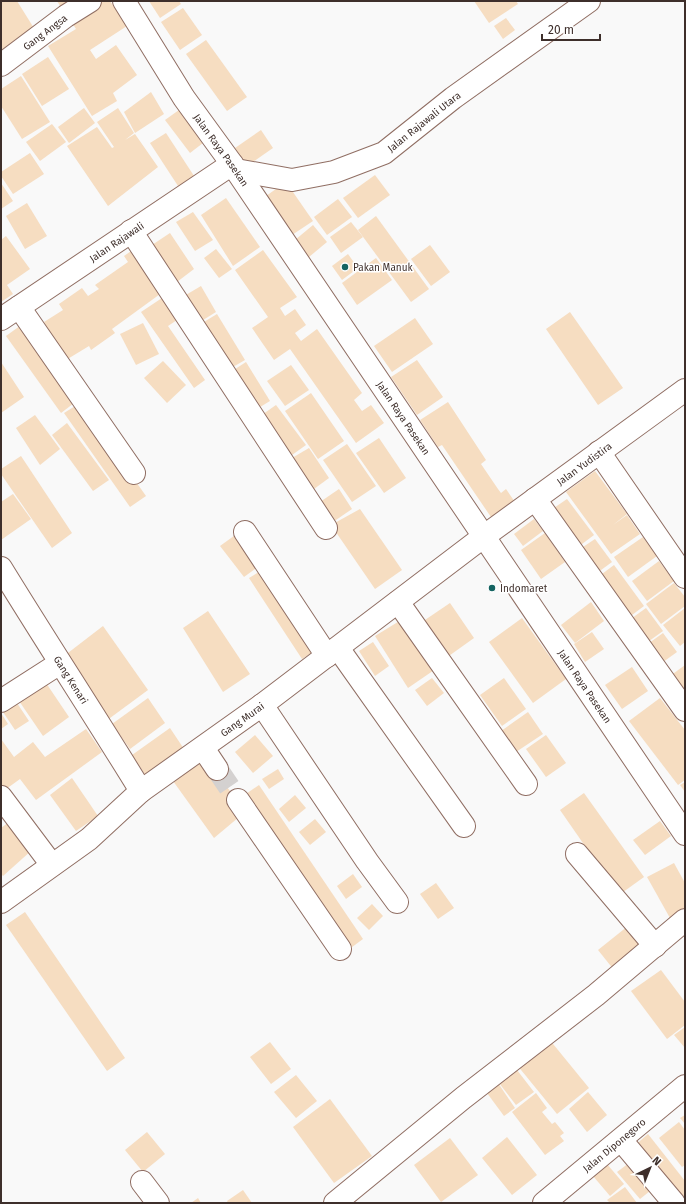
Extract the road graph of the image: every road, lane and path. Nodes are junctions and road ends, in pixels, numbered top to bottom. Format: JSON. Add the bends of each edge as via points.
{"nodes":[{"id":1,"x":90,"y":1,"type":"edge"},
{"id":2,"x":124,"y":1,"type":"edge"},
{"id":3,"x":589,"y":1,"type":"edge"},
{"id":4,"x":1,"y":66,"type":"edge"},
{"id":5,"x":234,"y":167,"type":"junction"},
{"id":6,"x":131,"y":231,"type":"junction"},
{"id":7,"x":19,"y":306,"type":"junction"},
{"id":8,"x":1,"y":319,"type":"edge"},
{"id":9,"x":685,"y":390,"type":"edge"},
{"id":10,"x":599,"y":452,"type":"junction"},
{"id":11,"x":134,"y":473,"type":"dead end"},
{"id":12,"x":535,"y":499,"type":"junction"},
{"id":13,"x":326,"y":528,"type":"dead end"},
{"id":14,"x":245,"y":532,"type":"dead end"},
{"id":15,"x":483,"y":537,"type":"junction"},
{"id":16,"x":1,"y":568,"type":"edge"},
{"id":17,"x":685,"y":577,"type":"edge"},
{"id":18,"x":398,"y":602,"type":"junction"},
{"id":19,"x":332,"y":652,"type":"junction"},
{"id":20,"x":60,"y":663,"type":"junction"},
{"id":21,"x":1,"y":701,"type":"edge"},
{"id":22,"x":262,"y":705,"type":"junction"},
{"id":23,"x":685,"y":710,"type":"edge"},
{"id":24,"x":203,"y":748,"type":"junction"},
{"id":25,"x":217,"y":769,"type":"tunnel mouth"},
{"id":26,"x":526,"y":784,"type":"dead end"},
{"id":27,"x":141,"y":792,"type":"junction"},
{"id":28,"x":1,"y":797,"type":"edge"},
{"id":29,"x":238,"y":800,"type":"tunnel mouth"},
{"id":30,"x":464,"y":826,"type":"dead end"},
{"id":31,"x":685,"y":834,"type":"edge"},
{"id":32,"x":577,"y":854,"type":"dead end"},
{"id":33,"x":52,"y":865,"type":"junction"},
{"id":34,"x":1,"y":902,"type":"edge"},
{"id":35,"x":397,"y":902,"type":"dead end"},
{"id":36,"x":685,"y":920,"type":"edge"},
{"id":37,"x":655,"y":946,"type":"junction"},
{"id":38,"x":340,"y":949,"type":"dead end"},
{"id":39,"x":685,"y":1086,"type":"edge"},
{"id":40,"x":621,"y":1140,"type":"junction"},
{"id":41,"x":142,"y":1182,"type":"dead end"},
{"id":42,"x":158,"y":1203,"type":"edge"},
{"id":43,"x":335,"y":1203,"type":"edge"},
{"id":44,"x":544,"y":1203,"type":"edge"},
{"id":45,"x":674,"y":1203,"type":"edge"}],
"edges":[{"from":1,"to":4,"type":"street","name":"Gang Angsa","via":[[66,16]]},
{"from":2,"to":5,"type":"street","name":"Jalan Raya Pasekan","via":[[184,98]]},
{"from":3,"to":5,"type":"street","name":"Jalan Rajawali Utara","via":[[453,98],[384,153],[334,172],[292,180]]},
{"from":5,"to":6,"type":"street","name":"Jalan Rajawali"},
{"from":5,"to":15,"type":"street","name":"Jalan Raya Pasekan"},
{"from":6,"to":7,"type":"street","name":"Jalan Rajawali"},
{"from":6,"to":13,"type":"street"},
{"from":7,"to":8,"type":"street","name":"Jalan Rajawali"},
{"from":7,"to":11,"type":"street"},
{"from":9,"to":10,"type":"street","name":"Jalan Yudistira"},
{"from":10,"to":12,"type":"street","name":"Jalan Yudistira"},
{"from":10,"to":17,"type":"street"},
{"from":12,"to":15,"type":"street","name":"Jalan Yudistira"},
{"from":12,"to":23,"type":"street"},
{"from":14,"to":19,"type":"street"},
{"from":15,"to":18,"type":"street","name":"Gang Murai"},
{"from":15,"to":31,"type":"street","name":"Jalan Raya Pasekan"},
{"from":16,"to":20,"type":"street","name":"Gang Kenari"},
{"from":18,"to":19,"type":"street","name":"Gang Murai"},
{"from":18,"to":26,"type":"street"},
{"from":19,"to":22,"type":"street","name":"Gang Murai"},
{"from":19,"to":30,"type":"street"},
{"from":20,"to":21,"type":"street"},
{"from":20,"to":27,"type":"street","name":"Gang Kenari"},
{"from":22,"to":24,"type":"street","name":"Gang Murai"},
{"from":22,"to":35,"type":"street"},
{"from":24,"to":25,"type":"street"},
{"from":24,"to":27,"type":"street","name":"Gang Murai"},
{"from":27,"to":33,"type":"street","name":"Gang Murai","via":[[89,839]]},
{"from":28,"to":33,"type":"street"},
{"from":29,"to":38,"type":"street"},
{"from":32,"to":37,"type":"street"},
{"from":33,"to":34,"type":"street","name":"Gang Murai"},
{"from":36,"to":37,"type":"street"},
{"from":37,"to":43,"type":"street"},
{"from":39,"to":40,"type":"street","name":"Jalan Diponegoro"},
{"from":40,"to":44,"type":"street","name":"Jalan Diponegoro"},
{"from":40,"to":45,"type":"street"},
{"from":41,"to":42,"type":"street"}]}
